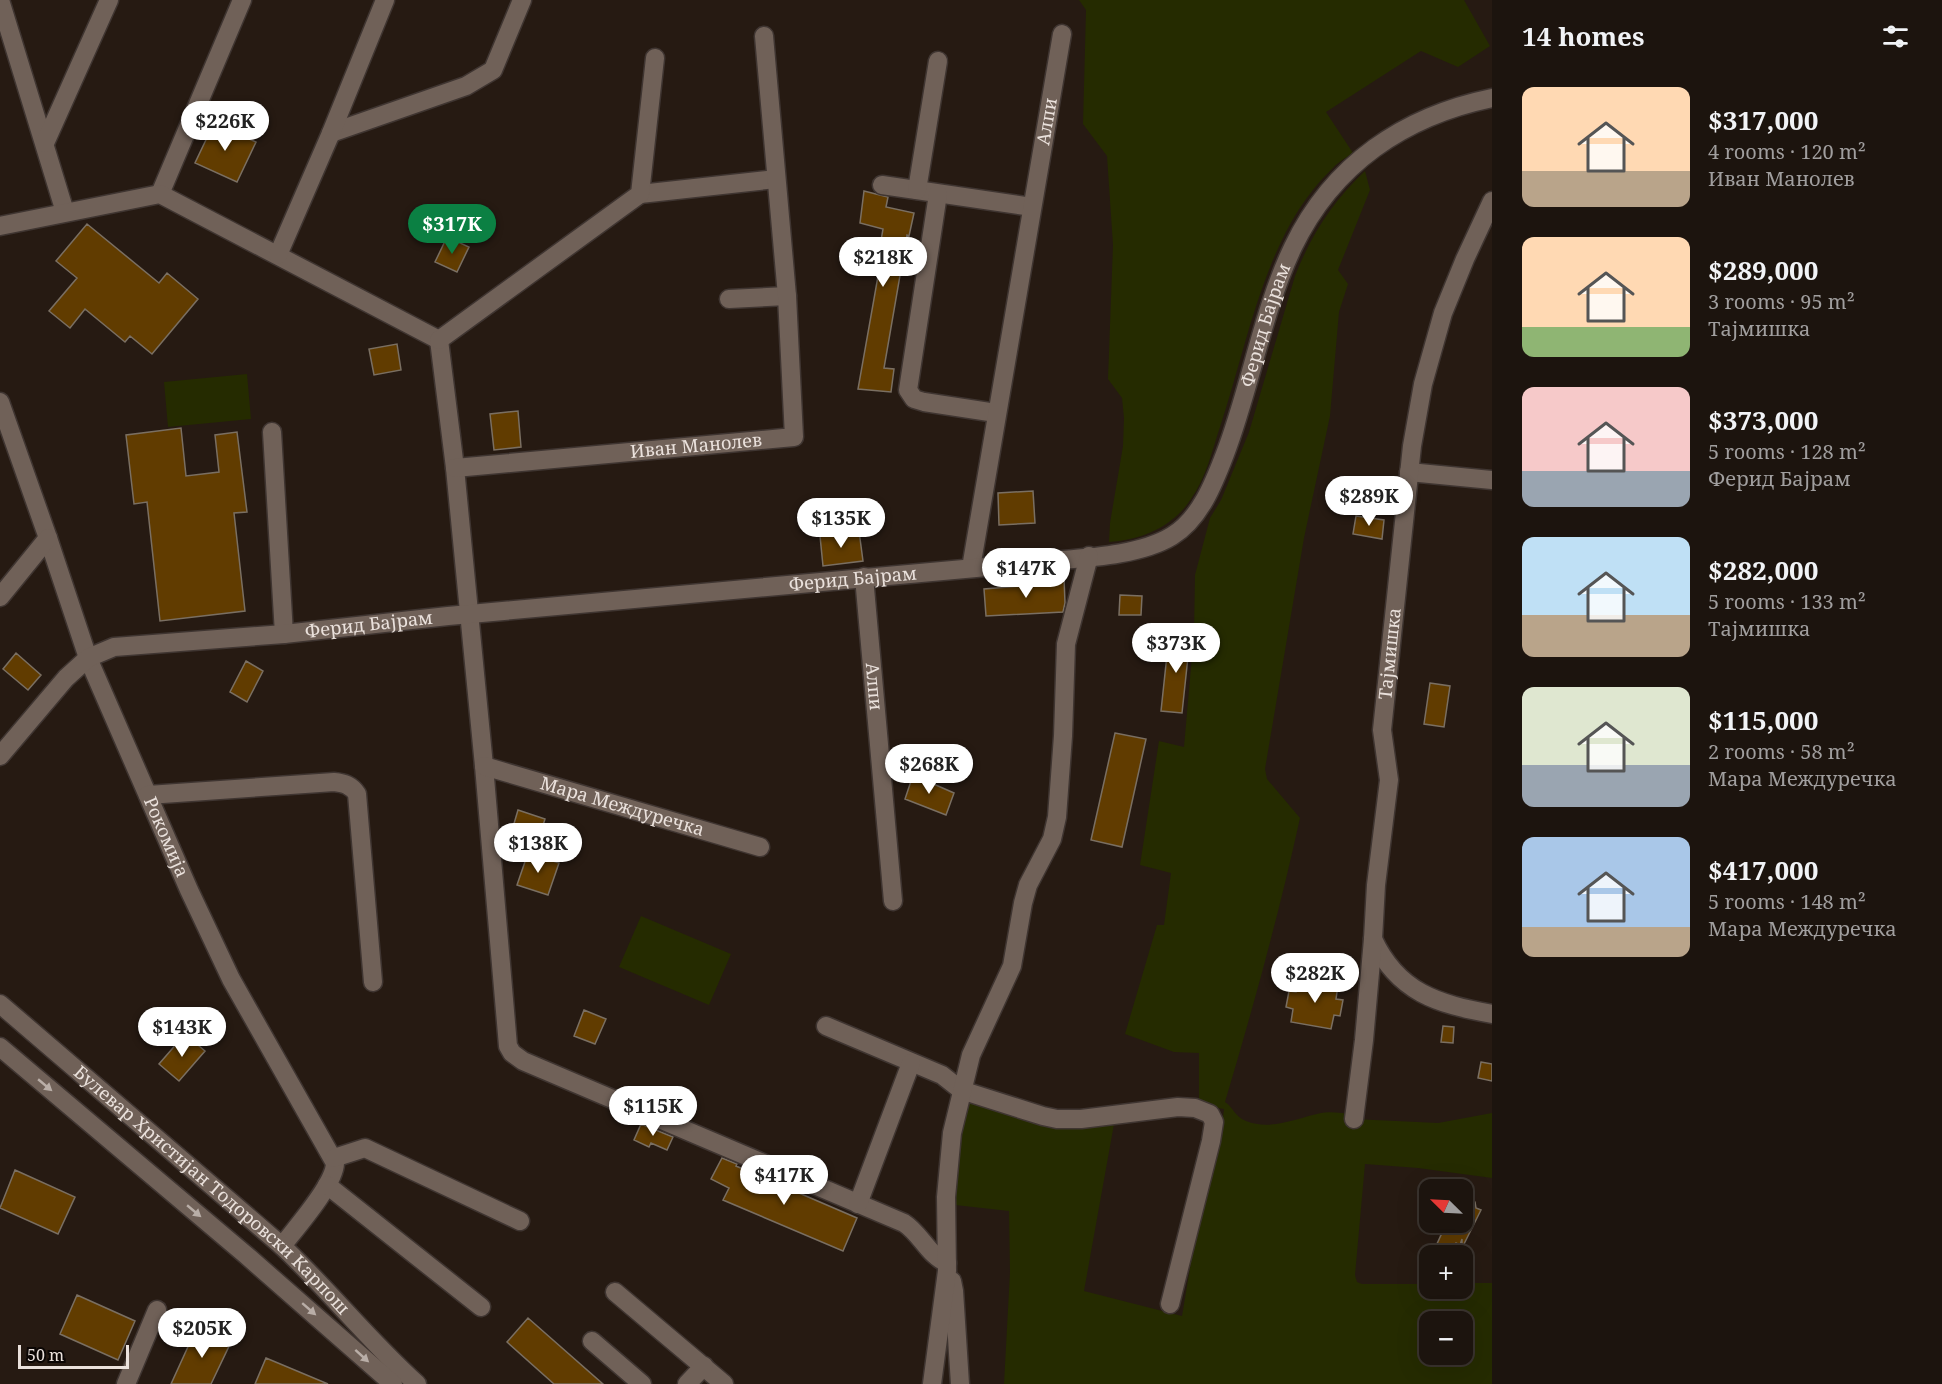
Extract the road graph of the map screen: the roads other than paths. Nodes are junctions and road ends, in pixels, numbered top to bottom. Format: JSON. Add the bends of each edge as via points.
{"nodes":[{"id":1,"x":0,"y":0,"type":"edge"},
{"id":2,"x":109,"y":0,"type":"edge"},
{"id":3,"x":242,"y":0,"type":"edge"},
{"id":4,"x":385,"y":0,"type":"edge"},
{"id":5,"x":522,"y":0,"type":"edge"},
{"id":6,"x":1062,"y":34,"type":"dead end"},
{"id":7,"x":764,"y":36,"type":"dead end"},
{"id":8,"x":655,"y":58,"type":"dead end"},
{"id":9,"x":938,"y":61,"type":"dead end"},
{"id":10,"x":1492,"y":98,"type":"edge"},
{"id":11,"x":331,"y":133,"type":"junction"},
{"id":12,"x":45,"y":143,"type":"junction"},
{"id":13,"x":776,"y":179,"type":"junction"},
{"id":14,"x":882,"y":185,"type":"dead end"},
{"id":15,"x":917,"y":190,"type":"junction"},
{"id":16,"x":160,"y":194,"type":"junction"},
{"id":17,"x":640,"y":194,"type":"junction"},
{"id":18,"x":938,"y":194,"type":"junction"},
{"id":19,"x":1492,"y":201,"type":"edge"},
{"id":20,"x":1032,"y":207,"type":"junction"},
{"id":21,"x":65,"y":212,"type":"junction"},
{"id":22,"x":0,"y":226,"type":"edge"},
{"id":23,"x":278,"y":255,"type":"junction"},
{"id":24,"x":787,"y":296,"type":"junction"},
{"id":25,"x":729,"y":300,"type":"dead end"},
{"id":26,"x":439,"y":340,"type":"junction"},
{"id":27,"x":0,"y":402,"type":"edge"},
{"id":28,"x":996,"y":413,"type":"junction"},
{"id":29,"x":272,"y":432,"type":"dead end"},
{"id":30,"x":455,"y":468,"type":"junction"},
{"id":31,"x":1409,"y":472,"type":"junction"},
{"id":32,"x":1492,"y":480,"type":"edge"},
{"id":33,"x":48,"y":538,"type":"junction"},
{"id":34,"x":1089,"y":556,"type":"junction"},
{"id":35,"x":971,"y":568,"type":"junction"},
{"id":36,"x":864,"y":577,"type":"junction"},
{"id":37,"x":0,"y":597,"type":"edge"},
{"id":38,"x":468,"y":614,"type":"junction"},
{"id":39,"x":284,"y":634,"type":"junction"},
{"id":40,"x":88,"y":657,"type":"junction"},
{"id":41,"x":0,"y":756,"type":"edge"},
{"id":42,"x":484,"y":766,"type":"junction"},
{"id":43,"x":148,"y":795,"type":"junction"},
{"id":44,"x":760,"y":847,"type":"dead end"},
{"id":45,"x":893,"y":901,"type":"dead end"},
{"id":46,"x":1373,"y":939,"type":"junction"},
{"id":47,"x":373,"y":982,"type":"dead end"},
{"id":48,"x":0,"y":1004,"type":"edge"},
{"id":49,"x":1492,"y":1014,"type":"edge"},
{"id":50,"x":826,"y":1026,"type":"dead end"},
{"id":51,"x":0,"y":1047,"type":"edge"},
{"id":52,"x":911,"y":1064,"type":"junction"},
{"id":53,"x":961,"y":1090,"type":"junction"},
{"id":54,"x":1354,"y":1119,"type":"dead end"},
{"id":55,"x":333,"y":1158,"type":"junction"},
{"id":56,"x":327,"y":1185,"type":"junction"},
{"id":57,"x":858,"y":1204,"type":"junction"},
{"id":58,"x":520,"y":1221,"type":"dead end"},
{"id":59,"x":282,"y":1246,"type":"junction"},
{"id":60,"x":947,"y":1267,"type":"junction"},
{"id":61,"x":615,"y":1292,"type":"dead end"},
{"id":62,"x":1170,"y":1304,"type":"dead end"},
{"id":63,"x":481,"y":1308,"type":"dead end"},
{"id":64,"x":158,"y":1310,"type":"dead end"},
{"id":65,"x":592,"y":1341,"type":"dead end"},
{"id":66,"x":704,"y":1366,"type":"junction"},
{"id":67,"x":126,"y":1384,"type":"edge"},
{"id":68,"x":393,"y":1384,"type":"edge"},
{"id":69,"x":417,"y":1384,"type":"edge"},
{"id":70,"x":642,"y":1384,"type":"edge"},
{"id":71,"x":687,"y":1384,"type":"edge"},
{"id":72,"x":724,"y":1384,"type":"edge"},
{"id":73,"x":932,"y":1384,"type":"edge"},
{"id":74,"x":960,"y":1384,"type":"edge"}],
"edges":[{"from":1,"to":12,"type":"street"},
{"from":2,"to":12,"type":"street"},
{"from":3,"to":16,"type":"street"},
{"from":4,"to":11,"type":"street"},
{"from":5,"to":11,"type":"street","via":[[493,70],[466,86]]},
{"from":6,"to":20,"type":"street","name":"Алпи"},
{"from":7,"to":13,"type":"street","name":"Иван Манолев"},
{"from":8,"to":17,"type":"street"},
{"from":9,"to":15,"type":"street"},
{"from":10,"to":34,"type":"street","name":"Ферид Бајрам","via":[[1426,117],[1385,140],[1331,188],[1292,249],[1231,438],[1196,513],[1162,541],[1120,553]]},
{"from":11,"to":23,"type":"street"},
{"from":12,"to":21,"type":"street"},
{"from":13,"to":17,"type":"street"},
{"from":13,"to":24,"type":"street","name":"Иван Манолев"},
{"from":14,"to":15,"type":"street"},
{"from":15,"to":18,"type":"street"},
{"from":16,"to":21,"type":"street"},
{"from":16,"to":23,"type":"street"},
{"from":17,"to":26,"type":"street"},
{"from":18,"to":20,"type":"street"},
{"from":18,"to":28,"type":"street","via":[[908,390],[914,399],[924,402]]},
{"from":19,"to":31,"type":"street","name":"Тајмишка","via":[[1443,313],[1423,384]]},
{"from":20,"to":28,"type":"street","name":"Алпи"},
{"from":21,"to":22,"type":"street"},
{"from":23,"to":26,"type":"street"},
{"from":24,"to":25,"type":"street"},
{"from":24,"to":30,"type":"street","name":"Иван Манолев","via":[[794,437]]},
{"from":26,"to":30,"type":"street"},
{"from":27,"to":33,"type":"street","name":"Рокомија"},
{"from":28,"to":35,"type":"street","name":"Алпи"},
{"from":29,"to":39,"type":"street"},
{"from":30,"to":38,"type":"street"},
{"from":31,"to":32,"type":"street"},
{"from":31,"to":46,"type":"street","name":"Тајмишка","via":[[1382,730],[1389,780]]},
{"from":33,"to":37,"type":"street"},
{"from":33,"to":40,"type":"street","name":"Рокомија"},
{"from":34,"to":35,"type":"street","name":"Ферид Бајрам"},
{"from":34,"to":53,"type":"street","via":[[1066,644],[1063,736],[1052,838],[1028,885],[1012,966],[971,1054]]},
{"from":35,"to":36,"type":"street","name":"Ферид Бајрам"},
{"from":36,"to":38,"type":"street","name":"Ферид Бајрам"},
{"from":36,"to":45,"type":"street","name":"Алпи"},
{"from":38,"to":39,"type":"street","name":"Ферид Бајрам"},
{"from":38,"to":42,"type":"street"},
{"from":39,"to":40,"type":"street","name":"Ферид Бајрам","via":[[126,646]]},
{"from":40,"to":41,"type":"street","name":"Ферид Бајрам"},
{"from":40,"to":43,"type":"street","name":"Рокомија"},
{"from":42,"to":44,"type":"street","name":"Мара Междуречка"},
{"from":42,"to":57,"type":"street","via":[[507,1040],[512,1053]]},
{"from":43,"to":47,"type":"street","via":[[334,782],[354,789]]},
{"from":43,"to":55,"type":"street","name":"Рокомија","via":[[231,979]]},
{"from":46,"to":49,"type":"street","via":[[1382,958],[1416,991],[1440,1003]]},
{"from":46,"to":54,"type":"street","name":"Тајмишка"},
{"from":48,"to":59,"type":"street","name":"Булевар Христијан Тодоровски Карпош"},
{"from":50,"to":52,"type":"street"},
{"from":51,"to":68,"type":"street","name":"Булевар Христијан Тодоровски Карпош","one_way":true},
{"from":52,"to":53,"type":"street","via":[[942,1075]]},
{"from":52,"to":57,"type":"street"},
{"from":53,"to":60,"type":"street","via":[[948,1169]]},
{"from":53,"to":62,"type":"street","via":[[1057,1119],[1169,1107],[1194,1108],[1210,1114],[1214,1122],[1212,1141]]},
{"from":55,"to":56,"type":"street","via":[[335,1168]]},
{"from":55,"to":58,"type":"street","via":[[365,1148]]},
{"from":56,"to":59,"type":"street"},
{"from":56,"to":63,"type":"street"},
{"from":57,"to":60,"type":"street","via":[[912,1228]]},
{"from":59,"to":69,"type":"street","name":"Булевар Христијан Тодоровски Карпош"},
{"from":60,"to":73,"type":"street"},
{"from":60,"to":74,"type":"street","via":[[954,1291]]},
{"from":61,"to":66,"type":"street"},
{"from":64,"to":67,"type":"street"},
{"from":65,"to":70,"type":"street"},
{"from":66,"to":71,"type":"street"},
{"from":66,"to":72,"type":"street"}]}
